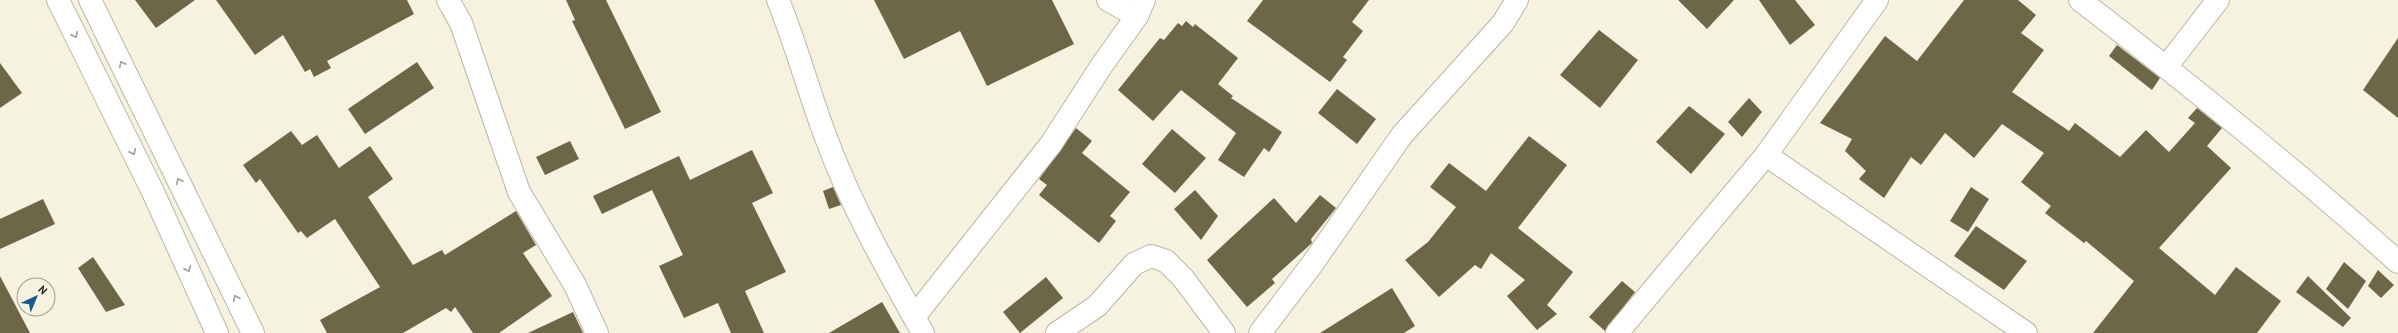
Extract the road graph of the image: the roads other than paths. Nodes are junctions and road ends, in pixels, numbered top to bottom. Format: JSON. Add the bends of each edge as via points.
{"nodes":[{"id":1,"x":58,"y":0,"type":"edge"},
{"id":2,"x":90,"y":0,"type":"edge"},
{"id":3,"x":448,"y":0,"type":"edge"},
{"id":4,"x":778,"y":0,"type":"edge"},
{"id":5,"x":1108,"y":0,"type":"edge"},
{"id":6,"x":1517,"y":0,"type":"edge"},
{"id":7,"x":1876,"y":0,"type":"edge"},
{"id":8,"x":2080,"y":0,"type":"edge"},
{"id":9,"x":2218,"y":0,"type":"edge"},
{"id":10,"x":1140,"y":8,"type":"edge"},
{"id":11,"x":2166,"y":67,"type":"junction"},
{"id":12,"x":1766,"y":155,"type":"junction"},
{"id":13,"x":2398,"y":262,"type":"edge"},
{"id":14,"x":919,"y":325,"type":"edge"},
{"id":15,"x":217,"y":333,"type":"edge"},
{"id":16,"x":253,"y":333,"type":"edge"},
{"id":17,"x":597,"y":333,"type":"edge"},
{"id":18,"x":1057,"y":333,"type":"edge"},
{"id":19,"x":1224,"y":333,"type":"edge"},
{"id":20,"x":1260,"y":333,"type":"edge"},
{"id":21,"x":1617,"y":333,"type":"edge"},
{"id":22,"x":2026,"y":333,"type":"edge"}],
"edges":[{"from":1,"to":15,"type":"street","one_way":true,"via":[[153,192]]},
{"from":16,"to":2,"type":"street","one_way":true},
{"from":3,"to":17,"type":"street","via":[[462,23],[519,192],[575,285]]},
{"from":4,"to":14,"type":"street","via":[[792,33],[825,135],[861,220]]},
{"from":5,"to":10,"type":"street"},
{"from":6,"to":20,"type":"street","via":[[1503,23],[1402,135]]},
{"from":7,"to":12,"type":"street"},
{"from":8,"to":11,"type":"street"},
{"from":9,"to":11,"type":"street"},
{"from":10,"to":14,"type":"street","via":[[1051,144]]},
{"from":11,"to":13,"type":"street","via":[[2316,189]]},
{"from":12,"to":21,"type":"street"},
{"from":12,"to":22,"type":"street"},
{"from":18,"to":19,"type":"street","via":[[1097,306],[1134,264],[1151,256],[1166,261],[1183,278]]}]}
